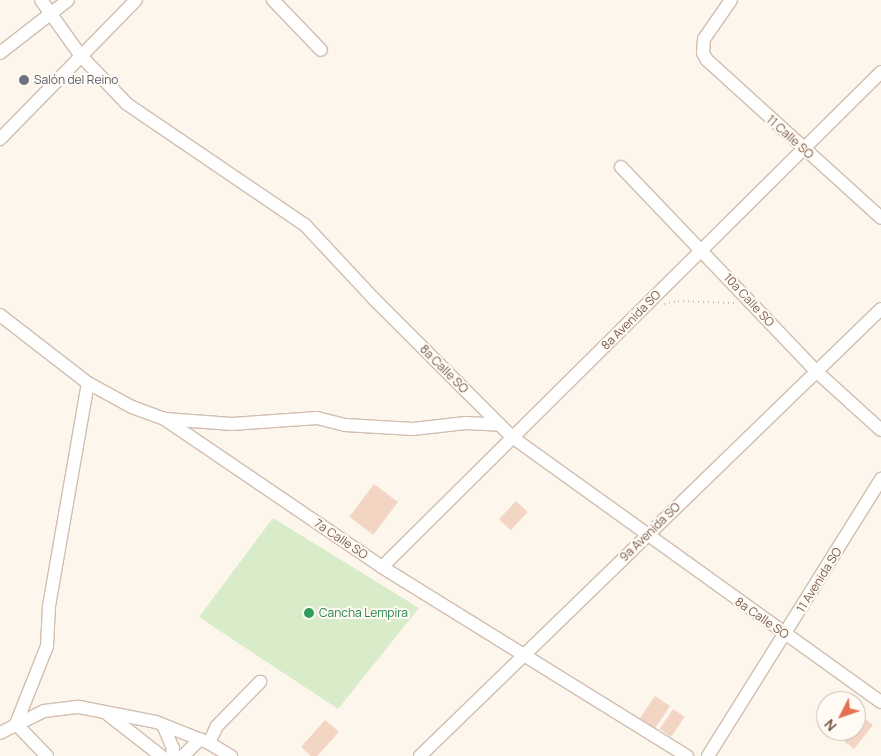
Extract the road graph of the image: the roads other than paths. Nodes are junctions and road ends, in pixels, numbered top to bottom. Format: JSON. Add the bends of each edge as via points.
{"nodes":[{"id":1,"x":41,"y":0,"type":"edge"},
{"id":2,"x":68,"y":0,"type":"edge"},
{"id":3,"x":136,"y":0,"type":"edge"},
{"id":4,"x":273,"y":0,"type":"edge"},
{"id":5,"x":731,"y":0,"type":"edge"},
{"id":6,"x":50,"y":14,"type":"junction"},
{"id":7,"x":321,"y":50,"type":"dead end"},
{"id":8,"x":0,"y":53,"type":"edge"},
{"id":9,"x":81,"y":56,"type":"junction"},
{"id":10,"x":881,"y":72,"type":"edge"},
{"id":11,"x":0,"y":139,"type":"edge"},
{"id":12,"x":803,"y":150,"type":"junction"},
{"id":13,"x":621,"y":167,"type":"dead end"},
{"id":14,"x":881,"y":218,"type":"edge"},
{"id":15,"x":702,"y":250,"type":"junction"},
{"id":16,"x":881,"y":309,"type":"edge"},
{"id":17,"x":0,"y":315,"type":"edge"},
{"id":18,"x":817,"y":372,"type":"junction"},
{"id":19,"x":88,"y":383,"type":"junction"},
{"id":20,"x":163,"y":418,"type":"junction"},
{"id":21,"x":500,"y":425,"type":"junction"},
{"id":22,"x":881,"y":430,"type":"edge"},
{"id":23,"x":512,"y":437,"type":"junction"},
{"id":24,"x":881,"y":479,"type":"edge"},
{"id":25,"x":646,"y":536,"type":"junction"},
{"id":26,"x":382,"y":566,"type":"junction"},
{"id":27,"x":785,"y":634,"type":"junction"},
{"id":28,"x":523,"y":656,"type":"junction"},
{"id":29,"x":260,"y":682,"type":"dead end"},
{"id":30,"x":881,"y":702,"type":"edge"},
{"id":31,"x":104,"y":711,"type":"junction"},
{"id":32,"x":16,"y":724,"type":"junction"},
{"id":33,"x":163,"y":724,"type":"junction"},
{"id":34,"x":0,"y":733,"type":"edge"},
{"id":35,"x":205,"y":741,"type":"junction"},
{"id":36,"x":47,"y":756,"type":"edge"},
{"id":37,"x":161,"y":756,"type":"edge"},
{"id":38,"x":172,"y":756,"type":"edge"},
{"id":39,"x":183,"y":756,"type":"edge"},
{"id":40,"x":231,"y":756,"type":"edge"},
{"id":41,"x":420,"y":756,"type":"edge"},
{"id":42,"x":687,"y":756,"type":"edge"},
{"id":43,"x":708,"y":756,"type":"edge"}],
"edges":[{"from":1,"to":6,"type":"street","name":"8a Calle SO"},
{"from":2,"to":6,"type":"street"},
{"from":3,"to":9,"type":"street"},
{"from":4,"to":7,"type":"street"},
{"from":5,"to":12,"type":"street","name":"11 Calle SO","via":[[709,30],[703,53]]},
{"from":6,"to":8,"type":"street"},
{"from":6,"to":9,"type":"street","name":"8a Calle SO"},
{"from":9,"to":11,"type":"street"},
{"from":9,"to":21,"type":"street","name":"8a Calle SO","via":[[127,104],[305,225]]},
{"from":10,"to":12,"type":"street","name":"8a Avenida SO"},
{"from":12,"to":14,"type":"street","name":"11 Calle SO"},
{"from":12,"to":15,"type":"street","name":"8a Avenida SO"},
{"from":13,"to":15,"type":"street","name":"10a Calle SO"},
{"from":15,"to":18,"type":"street","name":"10a Calle SO"},
{"from":15,"to":23,"type":"street","name":"8a Avenida SO"},
{"from":16,"to":18,"type":"street","name":"9a Avenida SO"},
{"from":17,"to":19,"type":"street","name":"7a Calle SO"},
{"from":18,"to":22,"type":"street","name":"10a Calle SO"},
{"from":18,"to":25,"type":"street","name":"9a Avenida SO"},
{"from":19,"to":20,"type":"street","name":"7a Calle SO","via":[[132,407]]},
{"from":19,"to":32,"type":"street","via":[[49,606],[46,646]]},
{"from":20,"to":21,"type":"street","via":[[232,424],[317,418],[345,425],[413,429],[466,423]]},
{"from":20,"to":26,"type":"street","name":"7a Calle SO"},
{"from":21,"to":23,"type":"street","name":"8a Calle SO"},
{"from":23,"to":25,"type":"street","name":"8a Calle SO"},
{"from":23,"to":26,"type":"street","name":"8a Avenida SO"},
{"from":24,"to":27,"type":"street","name":"11 Avenida SO"},
{"from":25,"to":27,"type":"street","name":"8a Calle SO"},
{"from":25,"to":28,"type":"street","name":"9a Avenida SO"},
{"from":26,"to":28,"type":"street","name":"7a Calle SO"},
{"from":27,"to":30,"type":"street","name":"8a Calle SO"},
{"from":27,"to":43,"type":"street","name":"11 Avenida SO"},
{"from":28,"to":41,"type":"street","name":"9a Avenida SO"},
{"from":28,"to":42,"type":"street","name":"7a Calle SO"},
{"from":29,"to":35,"type":"street"},
{"from":31,"to":32,"type":"street","via":[[57,708]]},
{"from":31,"to":33,"type":"street"},
{"from":31,"to":37,"type":"street"},
{"from":32,"to":34,"type":"street"},
{"from":32,"to":36,"type":"street"},
{"from":33,"to":35,"type":"street"},
{"from":33,"to":38,"type":"street","via":[[173,748]]},
{"from":35,"to":39,"type":"street"},
{"from":35,"to":40,"type":"street"}]}
